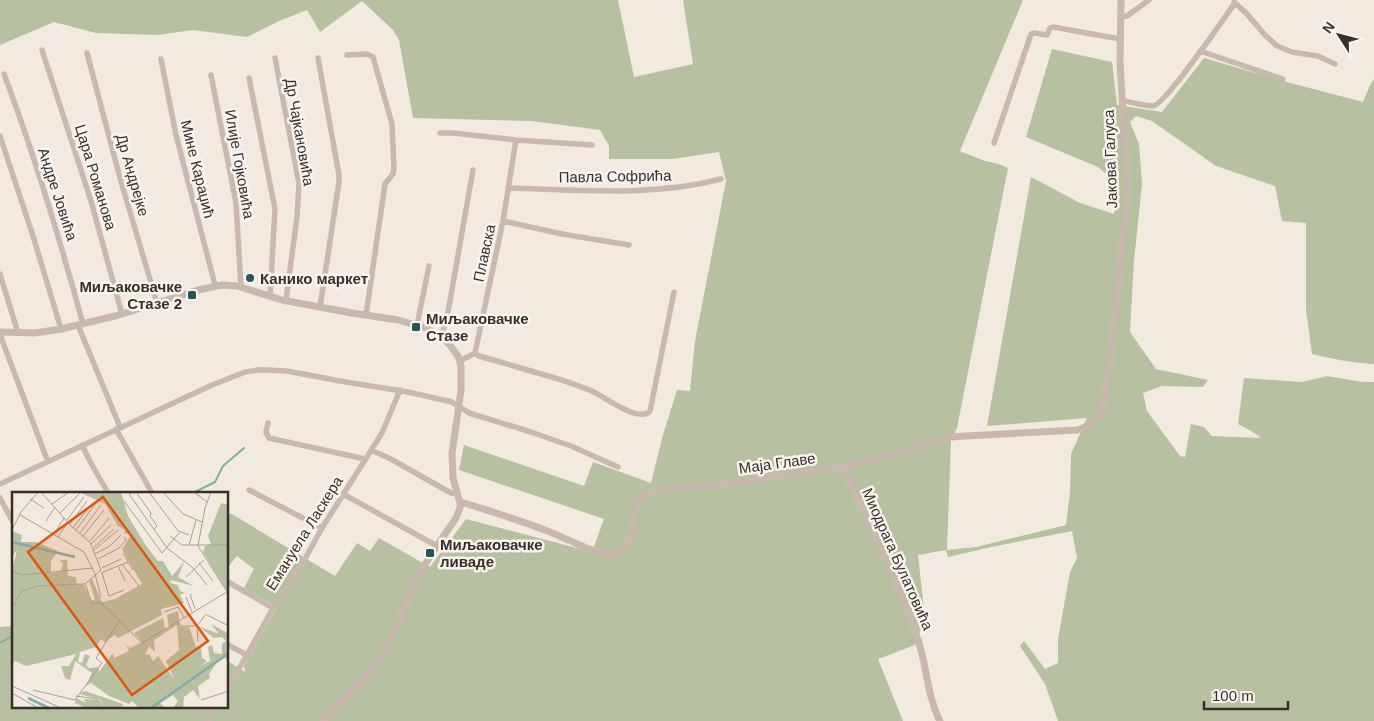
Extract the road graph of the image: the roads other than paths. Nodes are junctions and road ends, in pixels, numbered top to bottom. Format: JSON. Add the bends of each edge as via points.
{"nodes":[{"id":1,"x":1121,"y":0,"type":"edge"},
{"id":2,"x":1149,"y":0,"type":"edge"},
{"id":3,"x":1234,"y":1,"type":"edge"},
{"id":4,"x":1121,"y":17,"type":"junction"},
{"id":5,"x":1120,"y":39,"type":"junction"},
{"id":6,"x":42,"y":50,"type":"dead end"},
{"id":7,"x":1200,"y":51,"type":"junction"},
{"id":8,"x":87,"y":53,"type":"dead end"},
{"id":9,"x":348,"y":55,"type":"dead end"},
{"id":10,"x":275,"y":58,"type":"dead end"},
{"id":11,"x":318,"y":58,"type":"dead end"},
{"id":12,"x":161,"y":59,"type":"dead end"},
{"id":13,"x":1335,"y":64,"type":"dead end"},
{"id":14,"x":4,"y":74,"type":"dead end"},
{"id":15,"x":211,"y":75,"type":"dead end"},
{"id":16,"x":249,"y":78,"type":"dead end"},
{"id":17,"x":1283,"y":79,"type":"dead end"},
{"id":18,"x":1122,"y":100,"type":"junction"},
{"id":19,"x":440,"y":133,"type":"dead end"},
{"id":20,"x":0,"y":136,"type":"edge"},
{"id":21,"x":516,"y":140,"type":"junction"},
{"id":22,"x":994,"y":143,"type":"dead end"},
{"id":23,"x":592,"y":145,"type":"dead end"},
{"id":24,"x":473,"y":170,"type":"dead end"},
{"id":25,"x":721,"y":179,"type":"dead end"},
{"id":26,"x":509,"y":188,"type":"junction"},
{"id":27,"x":504,"y":221,"type":"junction"},
{"id":28,"x":629,"y":244,"type":"dead end"},
{"id":29,"x":429,"y":266,"type":"dead end"},
{"id":30,"x":0,"y":274,"type":"edge"},
{"id":31,"x":215,"y":286,"type":"junction"},
{"id":32,"x":241,"y":287,"type":"junction"},
{"id":33,"x":674,"y":292,"type":"dead end"},
{"id":34,"x":270,"y":296,"type":"junction"},
{"id":35,"x":286,"y":300,"type":"junction"},
{"id":36,"x":157,"y":303,"type":"junction"},
{"id":37,"x":320,"y":307,"type":"junction"},
{"id":38,"x":122,"y":314,"type":"junction"},
{"id":39,"x":366,"y":315,"type":"junction"},
{"id":40,"x":80,"y":324,"type":"junction"},
{"id":41,"x":417,"y":324,"type":"junction"},
{"id":42,"x":61,"y":329,"type":"junction"},
{"id":43,"x":0,"y":332,"type":"edge"},
{"id":44,"x":18,"y":333,"type":"junction"},
{"id":45,"x":440,"y":336,"type":"junction"},
{"id":46,"x":475,"y":353,"type":"junction"},
{"id":47,"x":460,"y":361,"type":"junction"},
{"id":48,"x":1107,"y":377,"type":"joint"},
{"id":49,"x":400,"y":390,"type":"junction"},
{"id":50,"x":459,"y":407,"type":"junction"},
{"id":51,"x":268,"y":423,"type":"dead end"},
{"id":52,"x":118,"y":428,"type":"junction"},
{"id":53,"x":82,"y":445,"type":"junction"},
{"id":54,"x":371,"y":450,"type":"junction"},
{"id":55,"x":365,"y":459,"type":"junction"},
{"id":56,"x":48,"y":462,"type":"junction"},
{"id":57,"x":847,"y":466,"type":"junction"},
{"id":58,"x":618,"y":467,"type":"dead end"},
{"id":59,"x":0,"y":484,"type":"edge"},
{"id":60,"x":249,"y":490,"type":"dead end"},
{"id":61,"x":107,"y":492,"type":"edge"},
{"id":62,"x":151,"y":492,"type":"edge"},
{"id":63,"x":342,"y":494,"type":"junction"},
{"id":64,"x":457,"y":494,"type":"junction"},
{"id":65,"x":0,"y":498,"type":"edge"},
{"id":66,"x":460,"y":503,"type":"junction"},
{"id":67,"x":12,"y":520,"type":"edge"},
{"id":68,"x":322,"y":528,"type":"junction"},
{"id":69,"x":437,"y":546,"type":"junction"},
{"id":70,"x":229,"y":583,"type":"edge"},
{"id":71,"x":273,"y":608,"type":"junction"},
{"id":72,"x":229,"y":646,"type":"edge"},
{"id":73,"x":247,"y":655,"type":"junction"},
{"id":74,"x":229,"y":684,"type":"edge"},
{"id":75,"x":214,"y":708,"type":"edge"},
{"id":76,"x":206,"y":721,"type":"edge"},
{"id":77,"x":323,"y":721,"type":"edge"},
{"id":78,"x":940,"y":721,"type":"edge"}],
"edges":[{"from":1,"to":4,"type":"street","name":"Јакова Галуса"},
{"from":2,"to":4,"type":"street"},
{"from":3,"to":7,"type":"street"},
{"from":3,"to":13,"type":"street","via":[[1277,46],[1318,56]]},
{"from":4,"to":5,"type":"street","name":"Јакова Галуса"},
{"from":5,"to":18,"type":"street","name":"Јакова Галуса"},
{"from":5,"to":22,"type":"street","via":[[1053,27],[1047,36],[1031,34]]},
{"from":6,"to":38,"type":"street","name":"Цара Романова","via":[[91,201]]},
{"from":7,"to":17,"type":"street"},
{"from":7,"to":18,"type":"street","via":[[1169,93],[1155,106]]},
{"from":8,"to":36,"type":"street","name":"Др Андрејке"},
{"from":9,"to":39,"type":"street","via":[[367,54],[373,57],[393,130],[394,168],[385,184]]},
{"from":10,"to":35,"type":"street","name":"Др Чајкановића","via":[[299,183]]},
{"from":11,"to":37,"type":"street","via":[[339,182]]},
{"from":12,"to":31,"type":"street","name":"Мине Караџић","via":[[176,135]]},
{"from":14,"to":40,"type":"street","name":"Андре Јовића","via":[[58,235]]},
{"from":15,"to":32,"type":"street","name":"Илије Гојковића","via":[[236,203]]},
{"from":16,"to":34,"type":"street","via":[[275,209]]},
{"from":18,"to":48,"type":"street","name":"Јакова Галуса","via":[[1126,206]]},
{"from":19,"to":21,"type":"street"},
{"from":20,"to":42,"type":"street"},
{"from":21,"to":23,"type":"street"},
{"from":21,"to":26,"type":"street","name":"Плавска"},
{"from":24,"to":45,"type":"street","via":[[448,312]]},
{"from":25,"to":26,"type":"street","name":"Павла Софрића","via":[[650,190]]},
{"from":26,"to":27,"type":"street","name":"Плавска"},
{"from":27,"to":28,"type":"street"},
{"from":27,"to":46,"type":"street","name":"Плавска"},
{"from":29,"to":41,"type":"street"},
{"from":30,"to":44,"type":"street"},
{"from":31,"to":32,"type":"street"},
{"from":31,"to":36,"type":"street"},
{"from":32,"to":34,"type":"street"},
{"from":33,"to":46,"type":"street","via":[[647,415],[636,414],[563,380]]},
{"from":34,"to":35,"type":"street"},
{"from":35,"to":37,"type":"street"},
{"from":36,"to":38,"type":"street"},
{"from":37,"to":39,"type":"street"},
{"from":38,"to":40,"type":"street"},
{"from":39,"to":41,"type":"street"},
{"from":40,"to":42,"type":"street"},
{"from":40,"to":52,"type":"street","name":"Андре Јовића"},
{"from":41,"to":45,"type":"street"},
{"from":42,"to":44,"type":"street"},
{"from":43,"to":44,"type":"street"},
{"from":43,"to":56,"type":"street"},
{"from":45,"to":47,"type":"street"},
{"from":46,"to":47,"type":"street"},
{"from":47,"to":50,"type":"street"},
{"from":48,"to":57,"type":"street","name":"Маја Главе","via":[[1100,412],[1093,423],[1083,428],[951,438]]},
{"from":49,"to":50,"type":"street","via":[[446,400]]},
{"from":49,"to":52,"type":"street","via":[[287,371],[255,370],[212,385]]},
{"from":49,"to":54,"type":"street","name":"Емануела Ласкера"},
{"from":50,"to":58,"type":"street","via":[[581,450]]},
{"from":50,"to":64,"type":"street","via":[[452,453],[452,478]]},
{"from":51,"to":55,"type":"street","via":[[266,432],[269,438]]},
{"from":52,"to":53,"type":"street"},
{"from":52,"to":62,"type":"street","name":"Андре Јовића"},
{"from":53,"to":56,"type":"street"},
{"from":53,"to":61,"type":"street"},
{"from":54,"to":55,"type":"street","name":"Емануела Ласкера"},
{"from":54,"to":64,"type":"street"},
{"from":55,"to":63,"type":"street","name":"Емануела Ласкера"},
{"from":56,"to":59,"type":"street"},
{"from":57,"to":66,"type":"street","name":"Маја Главе","via":[[649,492],[638,505],[626,545],[620,552],[612,554],[601,553],[550,531]]},
{"from":57,"to":78,"type":"street","name":"Миодрага Булатовића","via":[[851,486],[910,616]]},
{"from":60,"to":68,"type":"street"},
{"from":63,"to":68,"type":"street","name":"Емануела Ласкера"},
{"from":63,"to":69,"type":"street"},
{"from":64,"to":66,"type":"street"},
{"from":65,"to":67,"type":"street"},
{"from":66,"to":69,"type":"street","via":[[456,518]]},
{"from":68,"to":71,"type":"street","name":"Емануела Ласкера"},
{"from":69,"to":77,"type":"street","via":[[410,593],[381,658]]},
{"from":70,"to":71,"type":"street"},
{"from":71,"to":73,"type":"street","name":"Емануела Ласкера"},
{"from":72,"to":73,"type":"street"},
{"from":73,"to":74,"type":"street","name":"Емануела Ласкера"},
{"from":75,"to":76,"type":"street"}]}
